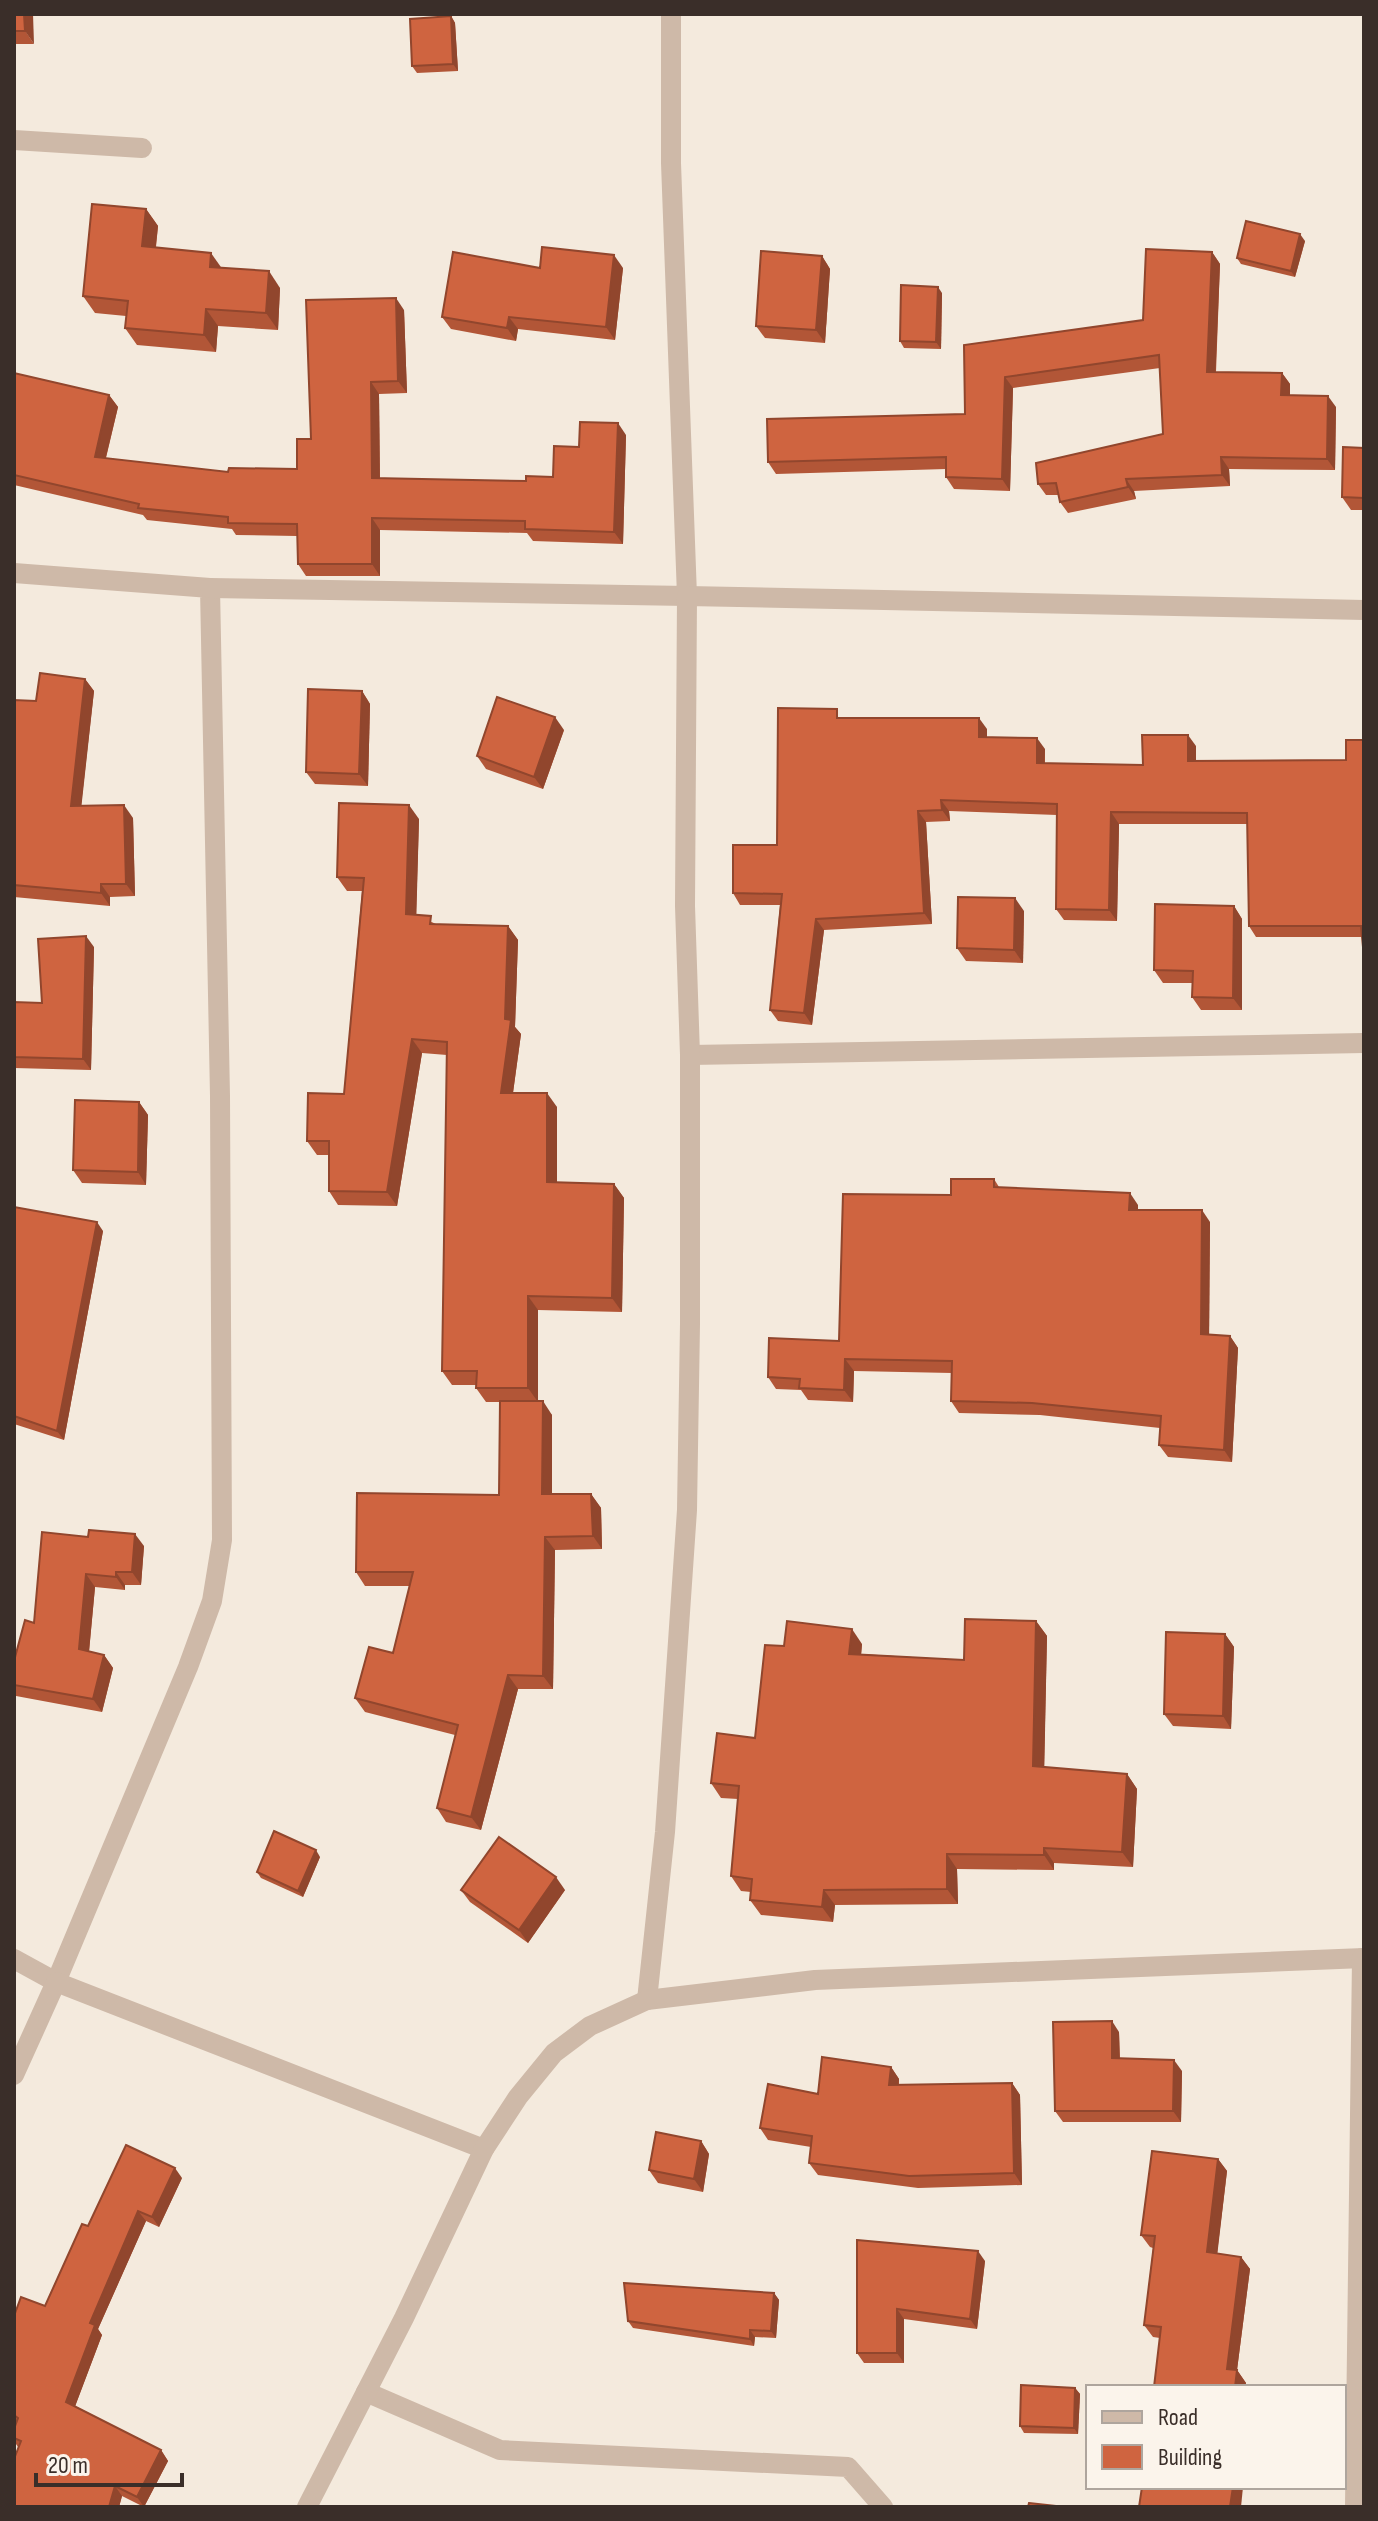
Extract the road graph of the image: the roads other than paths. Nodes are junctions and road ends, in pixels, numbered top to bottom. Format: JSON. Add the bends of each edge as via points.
{"nodes":[{"id":1,"x":671,"y":14,"type":"edge"},
{"id":2,"x":14,"y":140,"type":"edge"},
{"id":3,"x":142,"y":148,"type":"dead end"},
{"id":4,"x":14,"y":573,"type":"edge"},
{"id":5,"x":210,"y":588,"type":"junction"},
{"id":6,"x":687,"y":596,"type":"junction"},
{"id":7,"x":1364,"y":610,"type":"edge"},
{"id":8,"x":1364,"y":1043,"type":"edge"},
{"id":9,"x":690,"y":1055,"type":"junction"},
{"id":10,"x":1363,"y":1958,"type":"edge"},
{"id":11,"x":14,"y":1959,"type":"edge"},
{"id":12,"x":56,"y":1982,"type":"junction"},
{"id":13,"x":647,"y":2000,"type":"junction"},
{"id":14,"x":14,"y":2075,"type":"edge"},
{"id":15,"x":484,"y":2149,"type":"junction"},
{"id":16,"x":366,"y":2392,"type":"junction"},
{"id":17,"x":307,"y":2507,"type":"edge"},
{"id":18,"x":883,"y":2507,"type":"edge"},
{"id":19,"x":1355,"y":2507,"type":"edge"}],
"edges":[{"from":1,"to":6,"type":"street","via":[[671,163]]},
{"from":2,"to":3,"type":"street"},
{"from":4,"to":5,"type":"street"},
{"from":5,"to":6,"type":"street"},
{"from":5,"to":12,"type":"street","via":[[222,1540],[212,1601],[188,1667]]},
{"from":6,"to":7,"type":"street"},
{"from":6,"to":9,"type":"street","via":[[685,906]]},
{"from":8,"to":9,"type":"street"},
{"from":9,"to":13,"type":"street","via":[[687,1510],[665,1832]]},
{"from":10,"to":13,"type":"street","via":[[815,1980]]},
{"from":10,"to":19,"type":"street"},
{"from":11,"to":12,"type":"street"},
{"from":12,"to":14,"type":"street"},
{"from":12,"to":15,"type":"street"},
{"from":13,"to":15,"type":"street","via":[[590,2026],[554,2053]]},
{"from":15,"to":16,"type":"street"},
{"from":16,"to":17,"type":"street"},
{"from":16,"to":18,"type":"street","via":[[500,2450],[848,2467]]}]}
